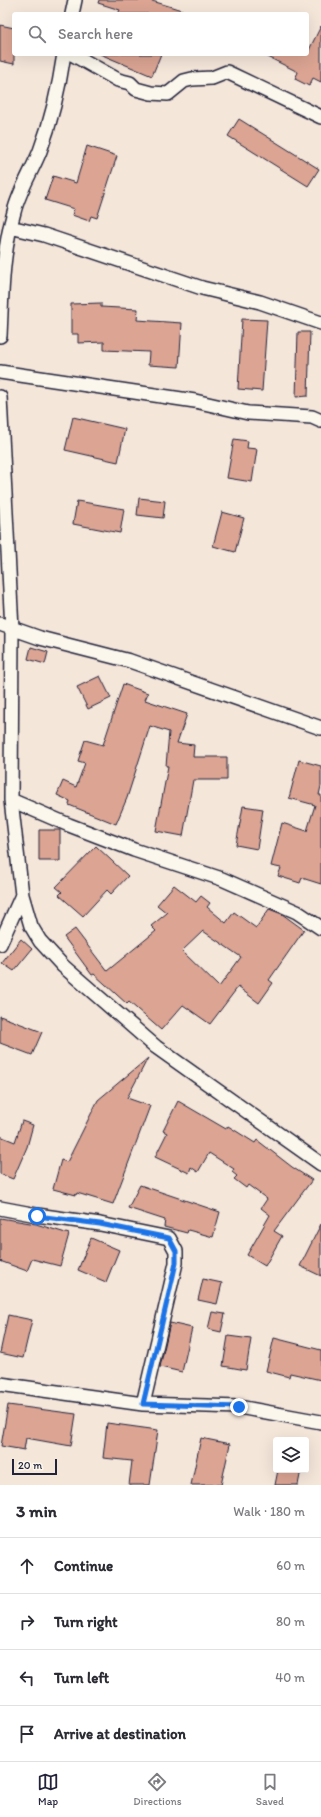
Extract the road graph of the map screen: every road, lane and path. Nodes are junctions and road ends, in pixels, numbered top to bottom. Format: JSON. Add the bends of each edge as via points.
{"nodes":[{"id":1,"x":75,"y":0,"type":"edge"},
{"id":2,"x":72,"y":12,"type":"edge"},
{"id":3,"x":64,"y":56,"type":"edge"},
{"id":4,"x":76,"y":56,"type":"edge"},
{"id":5,"x":321,"y":117,"type":"edge"},
{"id":6,"x":10,"y":227,"type":"junction"},
{"id":7,"x":321,"y":323,"type":"edge"},
{"id":8,"x":0,"y":336,"type":"edge"},
{"id":9,"x":0,"y":372,"type":"edge"},
{"id":10,"x":0,"y":397,"type":"edge"},
{"id":11,"x":321,"y":421,"type":"edge"},
{"id":12,"x":6,"y":626,"type":"edge"},
{"id":13,"x":321,"y":728,"type":"edge"},
{"id":14,"x":6,"y":771,"type":"edge"},
{"id":15,"x":11,"y":800,"type":"junction"},
{"id":16,"x":22,"y":895,"type":"junction"},
{"id":17,"x":321,"y":928,"type":"edge"},
{"id":18,"x":0,"y":944,"type":"edge"},
{"id":19,"x":321,"y":1164,"type":"edge"},
{"id":20,"x":0,"y":1208,"type":"edge"},
{"id":21,"x":0,"y":1384,"type":"edge"},
{"id":22,"x":143,"y":1404,"type":"junction"},
{"id":23,"x":321,"y":1422,"type":"edge"}],
"edges":[{"from":1,"to":2,"type":"street"},
{"from":3,"to":6,"type":"street","via":[[54,110],[40,151],[14,210]]},
{"from":4,"to":5,"type":"street","via":[[118,80],[130,83],[136,89],[150,93],[168,94],[184,81],[212,78],[227,72]]},
{"from":6,"to":7,"type":"street","via":[[44,235],[202,288],[260,302]]},
{"from":6,"to":8,"type":"street","via":[[2,274]]},
{"from":9,"to":11,"type":"street","via":[[195,400],[248,413],[312,417]]},
{"from":10,"to":12,"type":"street"},
{"from":12,"to":13,"type":"street","via":[[40,638],[130,661]]},
{"from":12,"to":14,"type":"street"},
{"from":14,"to":15,"type":"street"},
{"from":15,"to":16,"type":"street"},
{"from":15,"to":17,"type":"street","via":[[134,850],[222,879],[296,912]]},
{"from":16,"to":18,"type":"street"},
{"from":16,"to":19,"type":"street","via":[[31,926],[40,941],[91,992],[156,1047]]},
{"from":20,"to":22,"type":"street","via":[[169,1238],[176,1251],[176,1263]]},
{"from":21,"to":22,"type":"street"},
{"from":22,"to":23,"type":"street","via":[[239,1407]]}]}
